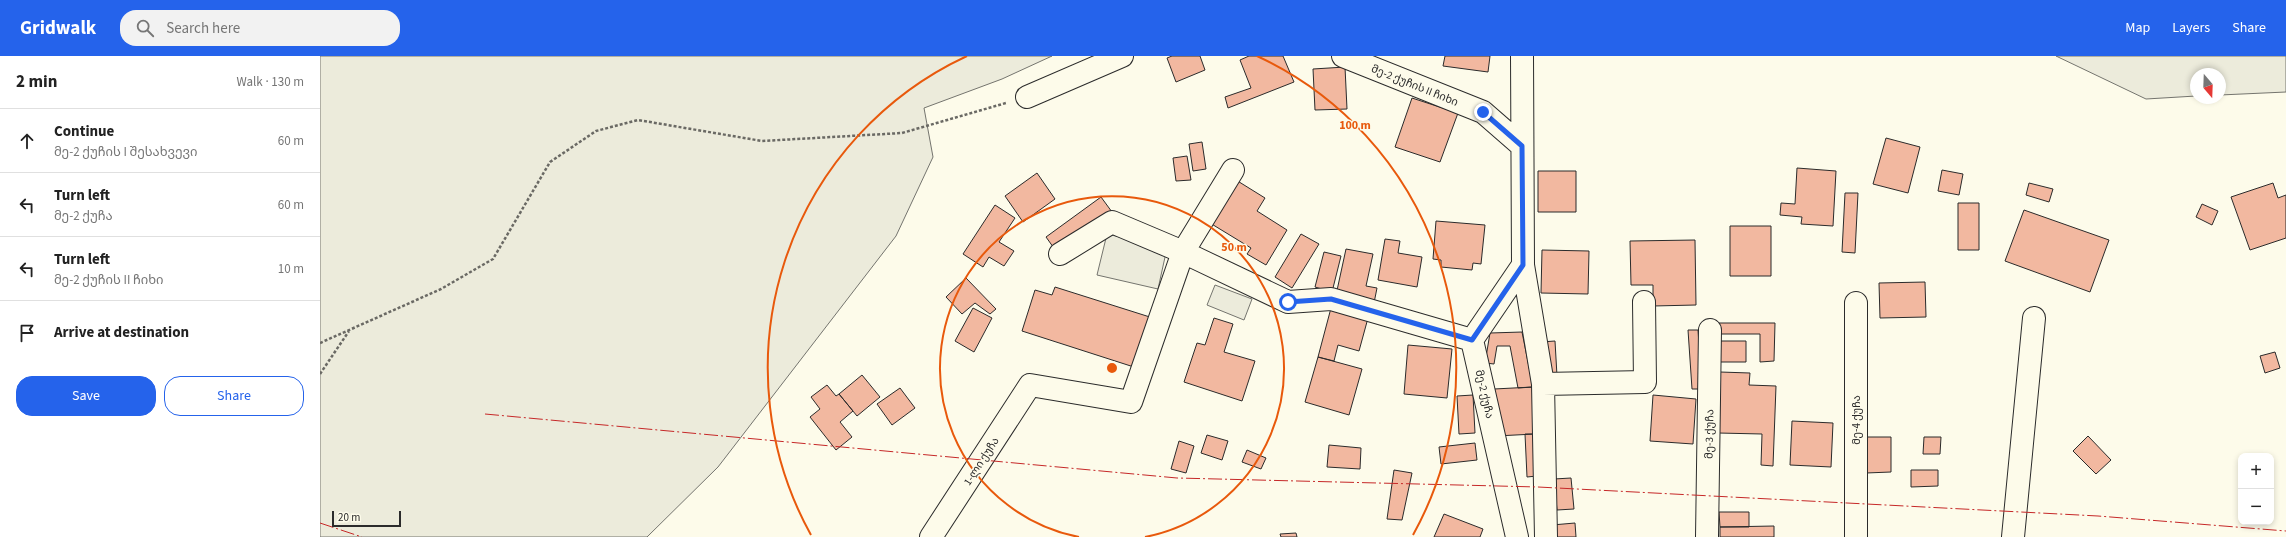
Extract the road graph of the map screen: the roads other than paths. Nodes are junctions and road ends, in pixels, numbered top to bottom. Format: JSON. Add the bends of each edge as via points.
{"nodes":[{"id":1,"x":1122,"y":56,"type":"edge"},
{"id":2,"x":1343,"y":56,"type":"edge"},
{"id":3,"x":1522,"y":56,"type":"edge"},
{"id":4,"x":1027,"y":97,"type":"road end"},
{"id":5,"x":1522,"y":146,"type":"junction"},
{"id":6,"x":1233,"y":170,"type":"dead end"},
{"id":7,"x":1183,"y":252,"type":"junction"},
{"id":8,"x":1060,"y":254,"type":"dead end"},
{"id":9,"x":1523,"y":265,"type":"junction"},
{"id":10,"x":1644,"y":302,"type":"dead end"},
{"id":11,"x":1856,"y":303,"type":"dead end"},
{"id":12,"x":2034,"y":318,"type":"dead end"},
{"id":13,"x":1710,"y":330,"type":"dead end"},
{"id":14,"x":1472,"y":340,"type":"junction"},
{"id":15,"x":1543,"y":384,"type":"junction"},
{"id":16,"x":931,"y":537,"type":"edge"},
{"id":17,"x":1516,"y":537,"type":"edge"},
{"id":18,"x":1546,"y":537,"type":"edge"},
{"id":19,"x":1707,"y":537,"type":"edge"},
{"id":20,"x":1856,"y":537,"type":"edge"},
{"id":21,"x":2014,"y":537,"type":"edge"}],
"edges":[{"from":1,"to":4,"type":"street"},
{"from":2,"to":5,"type":"street","name":"მე-2 ქუჩის II ჩიხი","via":[[1483,112]]},
{"from":3,"to":5,"type":"street"},
{"from":5,"to":9,"type":"street"},
{"from":6,"to":7,"type":"street"},
{"from":7,"to":8,"type":"street","via":[[1112,222]]},
{"from":7,"to":14,"type":"street","via":[[1288,302],[1331,299]]},
{"from":7,"to":16,"type":"street","name":"1-ლი ქუჩა","via":[[1131,402],[1030,385]]},
{"from":9,"to":14,"type":"street"},
{"from":9,"to":15,"type":"street"},
{"from":10,"to":15,"type":"street","via":[[1645,382]]},
{"from":11,"to":20,"type":"street","name":"მე-4 ქუჩა"},
{"from":12,"to":21,"type":"street"},
{"from":13,"to":19,"type":"street","name":"მე-3 ქუჩა"},
{"from":14,"to":17,"type":"street","name":"მე-2 ქუჩა"},
{"from":15,"to":18,"type":"street"}]}
